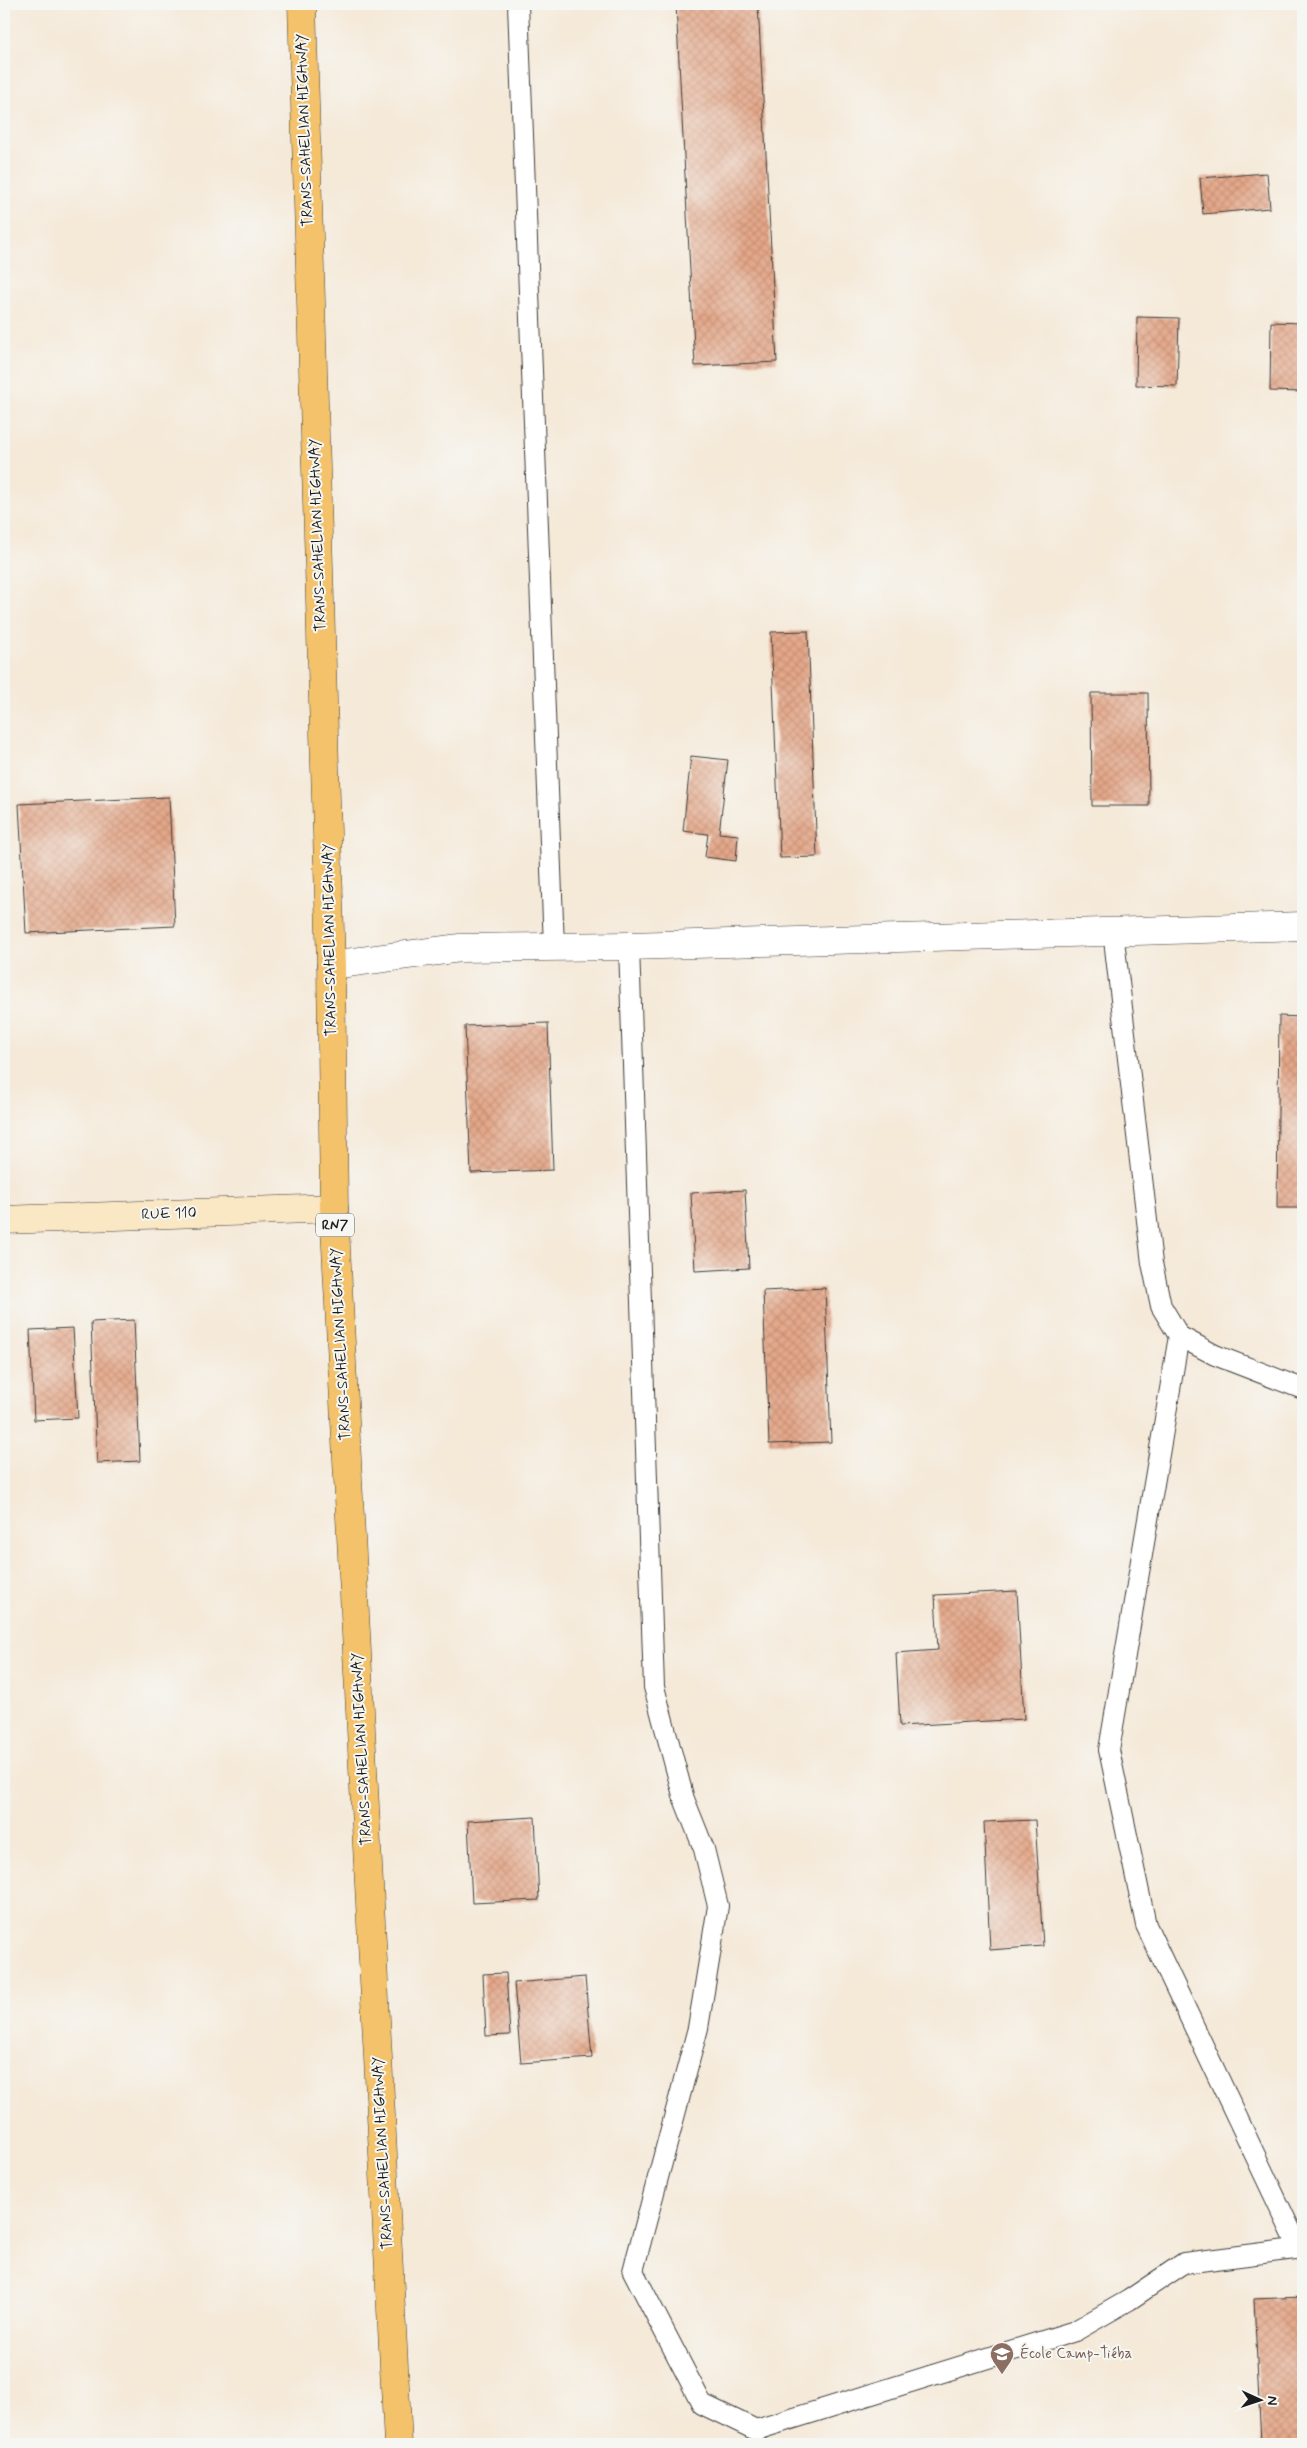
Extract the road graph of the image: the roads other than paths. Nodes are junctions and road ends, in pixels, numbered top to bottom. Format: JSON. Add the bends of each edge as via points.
{"nodes":[{"id":1,"x":302,"y":4,"type":"edge"},
{"id":2,"x":518,"y":4,"type":"edge"},
{"id":3,"x":1303,"y":926,"type":"edge"},
{"id":4,"x":1113,"y":931,"type":"junction"},
{"id":5,"x":629,"y":946,"type":"junction"},
{"id":6,"x":554,"y":947,"type":"junction"},
{"id":7,"x":331,"y":965,"type":"junction"},
{"id":8,"x":334,"y":1208,"type":"junction"},
{"id":9,"x":4,"y":1220,"type":"edge"},
{"id":10,"x":1179,"y":1336,"type":"junction"},
{"id":11,"x":1303,"y":1389,"type":"edge"},
{"id":12,"x":1301,"y":2248,"type":"edge"},
{"id":13,"x":398,"y":2444,"type":"edge"}],
"edges":[{"from":1,"to":7,"type":"highway","name":"TRANS-SAHELIAN HIGHWAY","number":"RN7"},
{"from":2,"to":6,"type":"lane"},
{"from":3,"to":4,"type":"street"},
{"from":4,"to":5,"type":"street"},
{"from":4,"to":10,"type":"lane","via":[[1152,1264],[1161,1306]]},
{"from":5,"to":6,"type":"street"},
{"from":5,"to":12,"type":"lane","via":[[654,1687],[684,1799],[704,1849],[718,1906],[698,2028],[633,2271],[666,2336],[702,2404],[756,2430],[1075,2330],[1129,2300],[1184,2263]]},
{"from":6,"to":7,"type":"street","via":[[460,948]]},
{"from":7,"to":8,"type":"highway","name":"TRANS-SAHELIAN HIGHWAY","number":"RN7"},
{"from":8,"to":9,"type":"street","name":"RUE 110"},
{"from":8,"to":13,"type":"highway","name":"TRANS-SAHELIAN HIGHWAY","number":"RN7"},
{"from":10,"to":11,"type":"lane","via":[[1215,1355]]},
{"from":10,"to":12,"type":"lane","via":[[1109,1750],[1146,1925]]}]}
